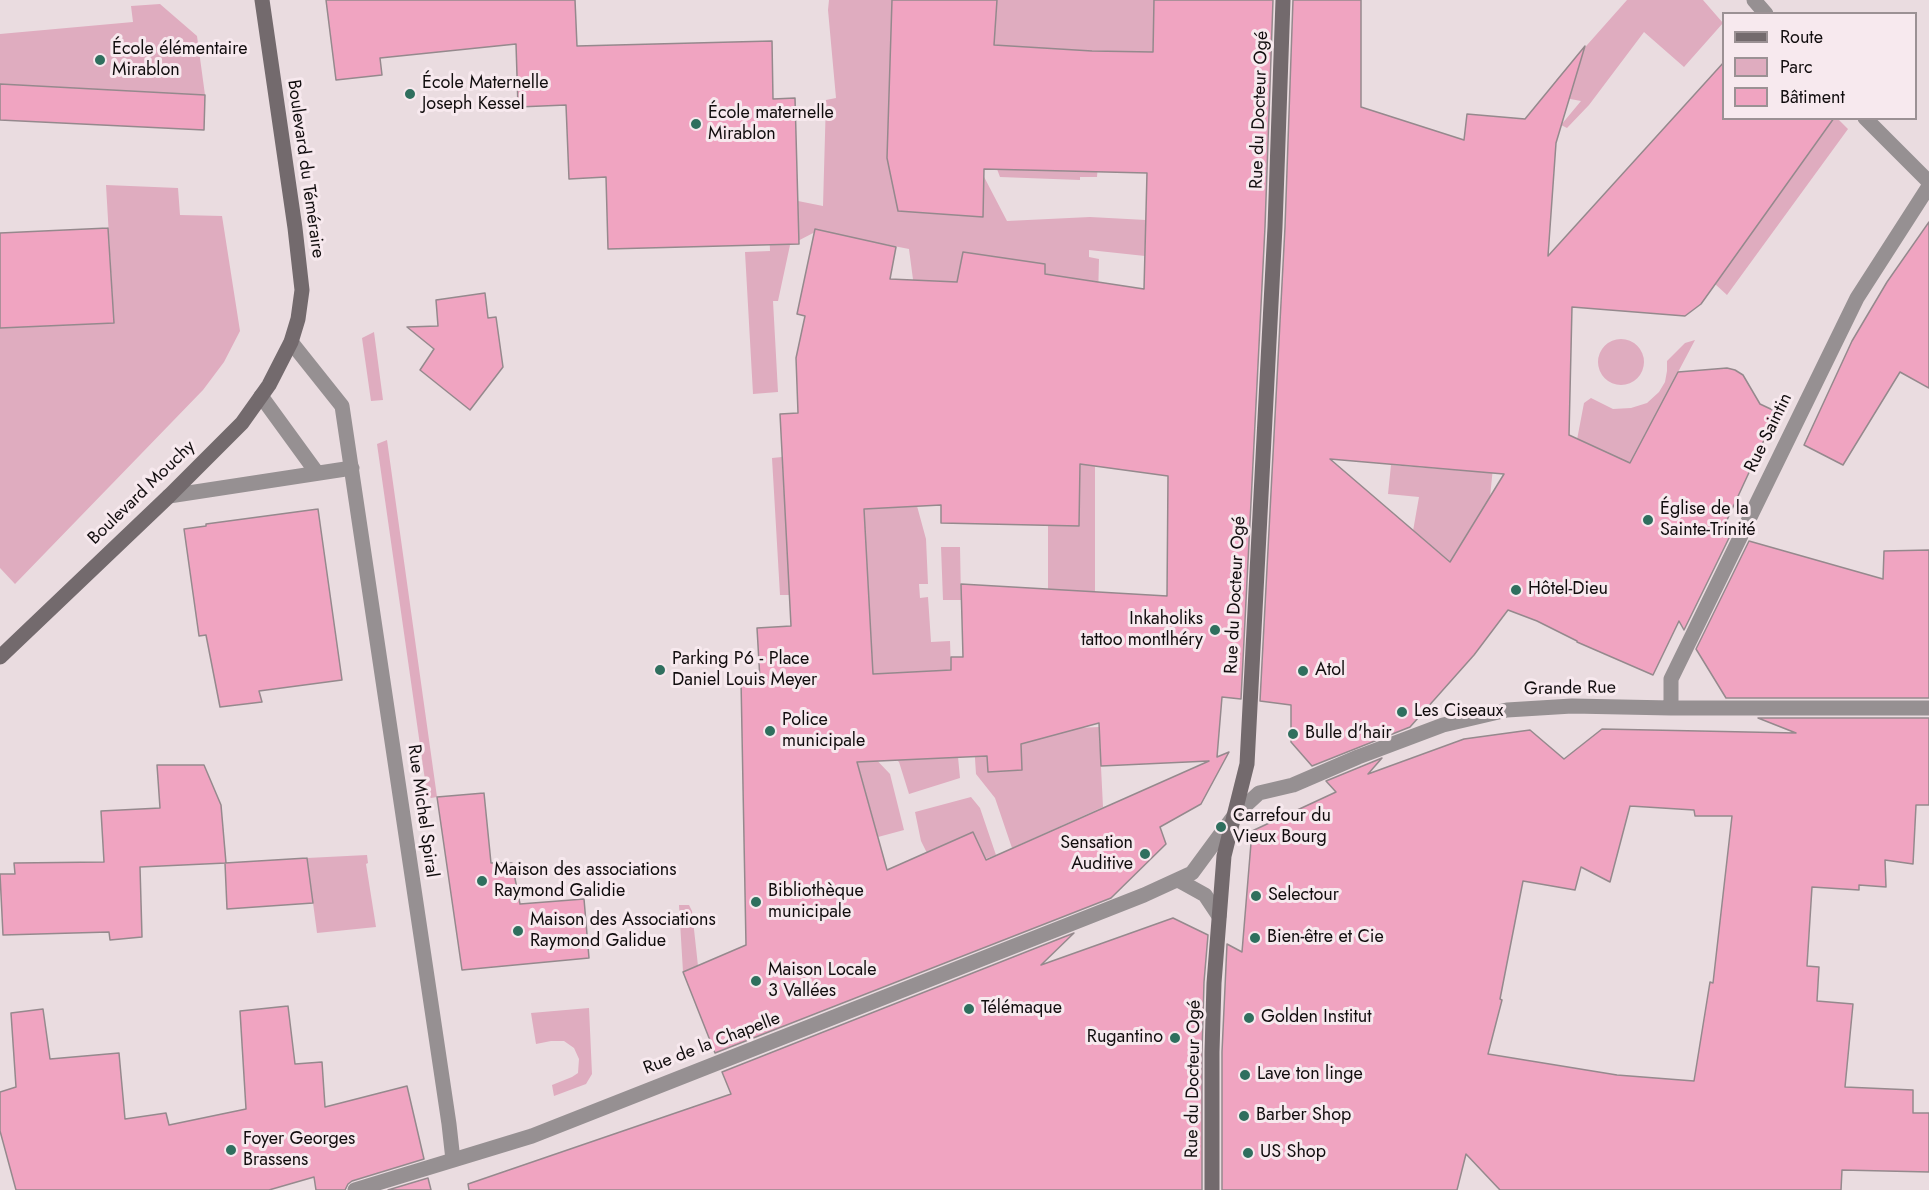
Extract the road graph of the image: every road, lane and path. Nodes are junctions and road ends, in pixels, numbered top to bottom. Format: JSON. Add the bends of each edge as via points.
{"nodes":[{"id":1,"x":262,"y":0,"type":"edge"},
{"id":2,"x":1283,"y":0,"type":"edge"},
{"id":3,"x":1754,"y":0,"type":"edge"},
{"id":4,"x":1764,"y":12,"type":"edge"},
{"id":5,"x":1867,"y":120,"type":"edge"},
{"id":6,"x":1929,"y":184,"type":"edge"},
{"id":7,"x":291,"y":342,"type":"junction"},
{"id":8,"x":261,"y":396,"type":"junction"},
{"id":9,"x":352,"y":468,"type":"junction"},
{"id":10,"x":317,"y":473,"type":"junction"},
{"id":11,"x":169,"y":496,"type":"junction"},
{"id":12,"x":0,"y":657,"type":"edge"},
{"id":13,"x":1671,"y":708,"type":"junction"},
{"id":14,"x":1929,"y":708,"type":"edge"},
{"id":15,"x":1234,"y":816,"type":"junction"},
{"id":16,"x":1178,"y":880,"type":"junction"},
{"id":17,"x":1219,"y":916,"type":"junction"},
{"id":18,"x":453,"y":1160,"type":"junction"},
{"id":19,"x":355,"y":1190,"type":"edge"},
{"id":20,"x":1212,"y":1190,"type":"edge"}],
"edges":[{"from":1,"to":7,"type":"main road","name":"Boulevard du Téméraire","via":[[302,290]]},
{"from":2,"to":15,"type":"main road","name":"Rue du Docteur Ogé","via":[[1247,764]]},
{"from":3,"to":4,"type":"street"},
{"from":5,"to":6,"type":"street"},
{"from":6,"to":13,"type":"street","name":"Rue Saintin","via":[[1857,298],[1671,680]]},
{"from":7,"to":8,"type":"main road","name":"Boulevard Mouchy"},
{"from":7,"to":9,"type":"street","name":"Rue Michel Spiral","via":[[342,406]]},
{"from":8,"to":10,"type":"street"},
{"from":8,"to":11,"type":"main road","name":"Boulevard Mouchy","via":[[242,423]]},
{"from":9,"to":10,"type":"street"},
{"from":9,"to":18,"type":"street","name":"Rue Michel Spiral"},
{"from":10,"to":11,"type":"street"},
{"from":11,"to":12,"type":"main road","name":"Boulevard Mouchy"},
{"from":13,"to":14,"type":"street","name":"Grande Rue"},
{"from":13,"to":15,"type":"street","name":"Grande Rue","via":[[1572,706],[1507,710],[1443,725],[1293,785],[1259,793]]},
{"from":15,"to":16,"type":"street","name":"Rue de la Chapelle","via":[[1192,873]]},
{"from":15,"to":17,"type":"main road","name":"Rue du Docteur Ogé","via":[[1224,856]]},
{"from":16,"to":17,"type":"street","via":[[1205,895]]},
{"from":16,"to":18,"type":"street","name":"Rue de la Chapelle","via":[[711,1067],[532,1136]]},
{"from":17,"to":20,"type":"main road","name":"Rue du Docteur Ogé","via":[[1212,1052]]},
{"from":18,"to":19,"type":"street","name":"Rue de la Chapelle"}]}
